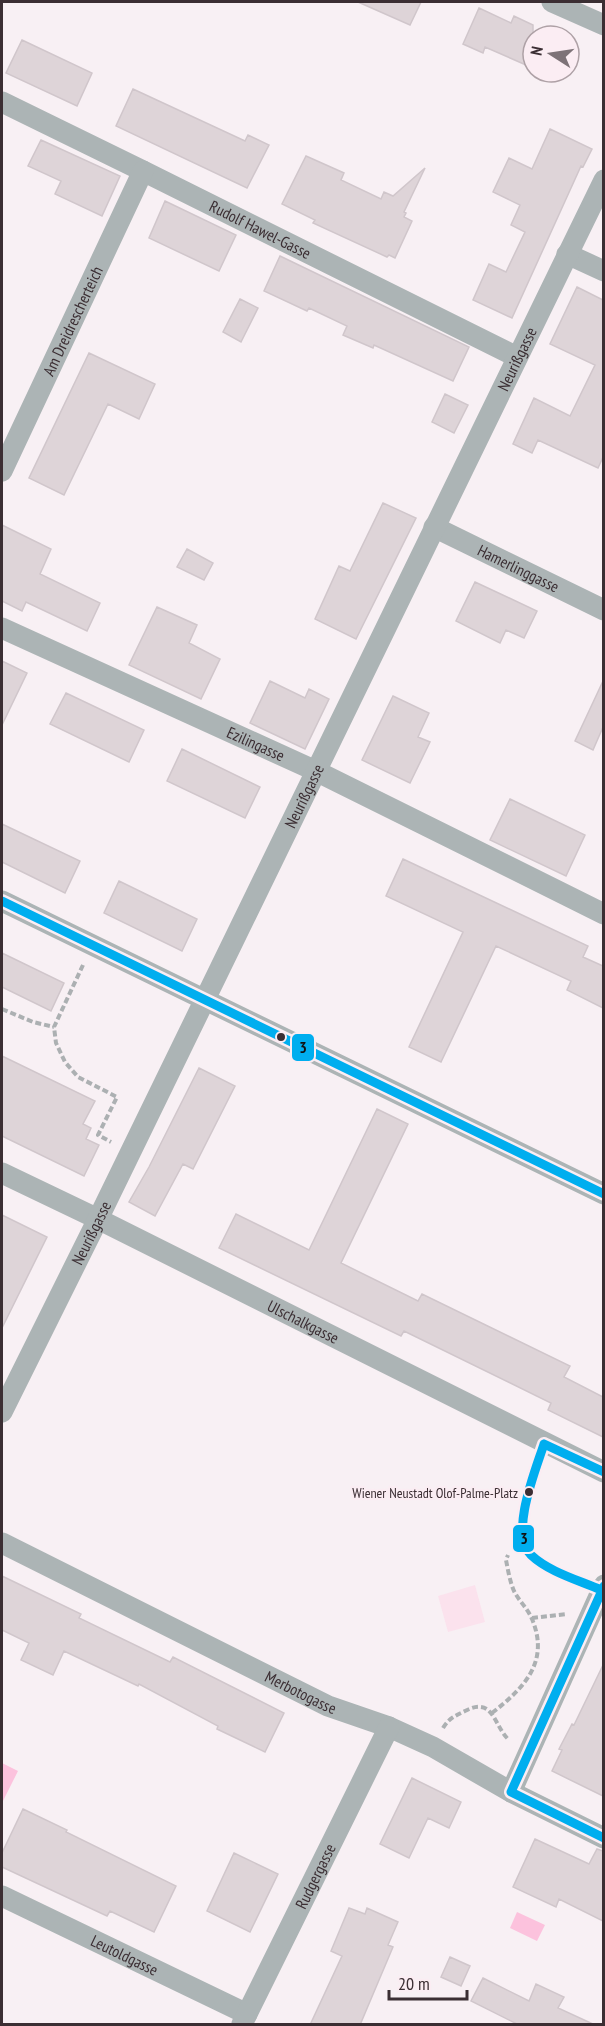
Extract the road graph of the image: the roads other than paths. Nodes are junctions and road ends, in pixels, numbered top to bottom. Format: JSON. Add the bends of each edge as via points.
{"nodes":[{"id":1,"x":552,"y":2,"type":"edge"},
{"id":2,"x":603,"y":25,"type":"edge"},
{"id":3,"x":2,"y":102,"type":"edge"},
{"id":4,"x":143,"y":171,"type":"junction"},
{"id":5,"x":603,"y":180,"type":"edge"},
{"id":6,"x":567,"y":254,"type":"junction"},
{"id":7,"x":603,"y":271,"type":"edge"},
{"id":8,"x":517,"y":357,"type":"junction"},
{"id":9,"x":2,"y":471,"type":"edge"},
{"id":10,"x":434,"y":527,"type":"junction"},
{"id":11,"x":603,"y":610,"type":"edge"},
{"id":12,"x":2,"y":628,"type":"edge"},
{"id":13,"x":316,"y":771,"type":"junction"},
{"id":14,"x":2,"y":901,"type":"edge"},
{"id":15,"x":603,"y":914,"type":"edge"},
{"id":16,"x":204,"y":1001,"type":"junction"},
{"id":17,"x":2,"y":1173,"type":"edge"},
{"id":18,"x":603,"y":1194,"type":"edge"},
{"id":19,"x":98,"y":1219,"type":"junction"},
{"id":20,"x":2,"y":1412,"type":"edge"},
{"id":21,"x":544,"y":1444,"type":"junction"},
{"id":22,"x":603,"y":1472,"type":"edge"},
{"id":23,"x":2,"y":1544,"type":"edge"},
{"id":24,"x":602,"y":1588,"type":"edge"},
{"id":25,"x":389,"y":1727,"type":"junction"},
{"id":26,"x":511,"y":1792,"type":"junction"},
{"id":27,"x":603,"y":1838,"type":"edge"},
{"id":28,"x":2,"y":1896,"type":"edge"},
{"id":29,"x":244,"y":2020,"type":"edge"}],
"edges":[{"from":1,"to":2,"type":"street"},
{"from":3,"to":4,"type":"street","name":"Rudolf Hawel-Gasse"},
{"from":4,"to":8,"type":"street","name":"Rudolf Hawel-Gasse"},
{"from":4,"to":9,"type":"street","name":"Am Dreidrescherteich"},
{"from":5,"to":6,"type":"street","name":"Neurißgasse"},
{"from":6,"to":7,"type":"street"},
{"from":6,"to":8,"type":"street","name":"Neurißgasse"},
{"from":8,"to":10,"type":"street","name":"Neurißgasse"},
{"from":10,"to":11,"type":"street","name":"Hamerlinggasse"},
{"from":10,"to":13,"type":"street","name":"Neurißgasse"},
{"from":12,"to":13,"type":"street","name":"Ezilingasse"},
{"from":13,"to":15,"type":"street","name":"Ezilingasse"},
{"from":13,"to":16,"type":"street","name":"Neurißgasse"},
{"from":14,"to":16,"type":"street"},
{"from":16,"to":18,"type":"street"},
{"from":16,"to":19,"type":"street","name":"Neurißgasse"},
{"from":17,"to":19,"type":"street","name":"Ulschalkgasse"},
{"from":19,"to":20,"type":"street","name":"Neurißgasse"},
{"from":19,"to":21,"type":"street","name":"Ulschalkgasse"},
{"from":21,"to":22,"type":"street","name":"Ulschalkgasse"},
{"from":21,"to":24,"type":"lane","via":[[522,1528],[525,1548],[540,1562]]},
{"from":23,"to":25,"type":"street","name":"Merbotogasse","via":[[328,1706]]},
{"from":24,"to":26,"type":"street"},
{"from":25,"to":26,"type":"street","name":"Merbotogasse","via":[[433,1747]]},
{"from":25,"to":29,"type":"street","name":"Rudgergasse"},
{"from":26,"to":27,"type":"street","name":"Merbotogasse"},
{"from":28,"to":29,"type":"street","name":"Leutoldgasse"}]}
